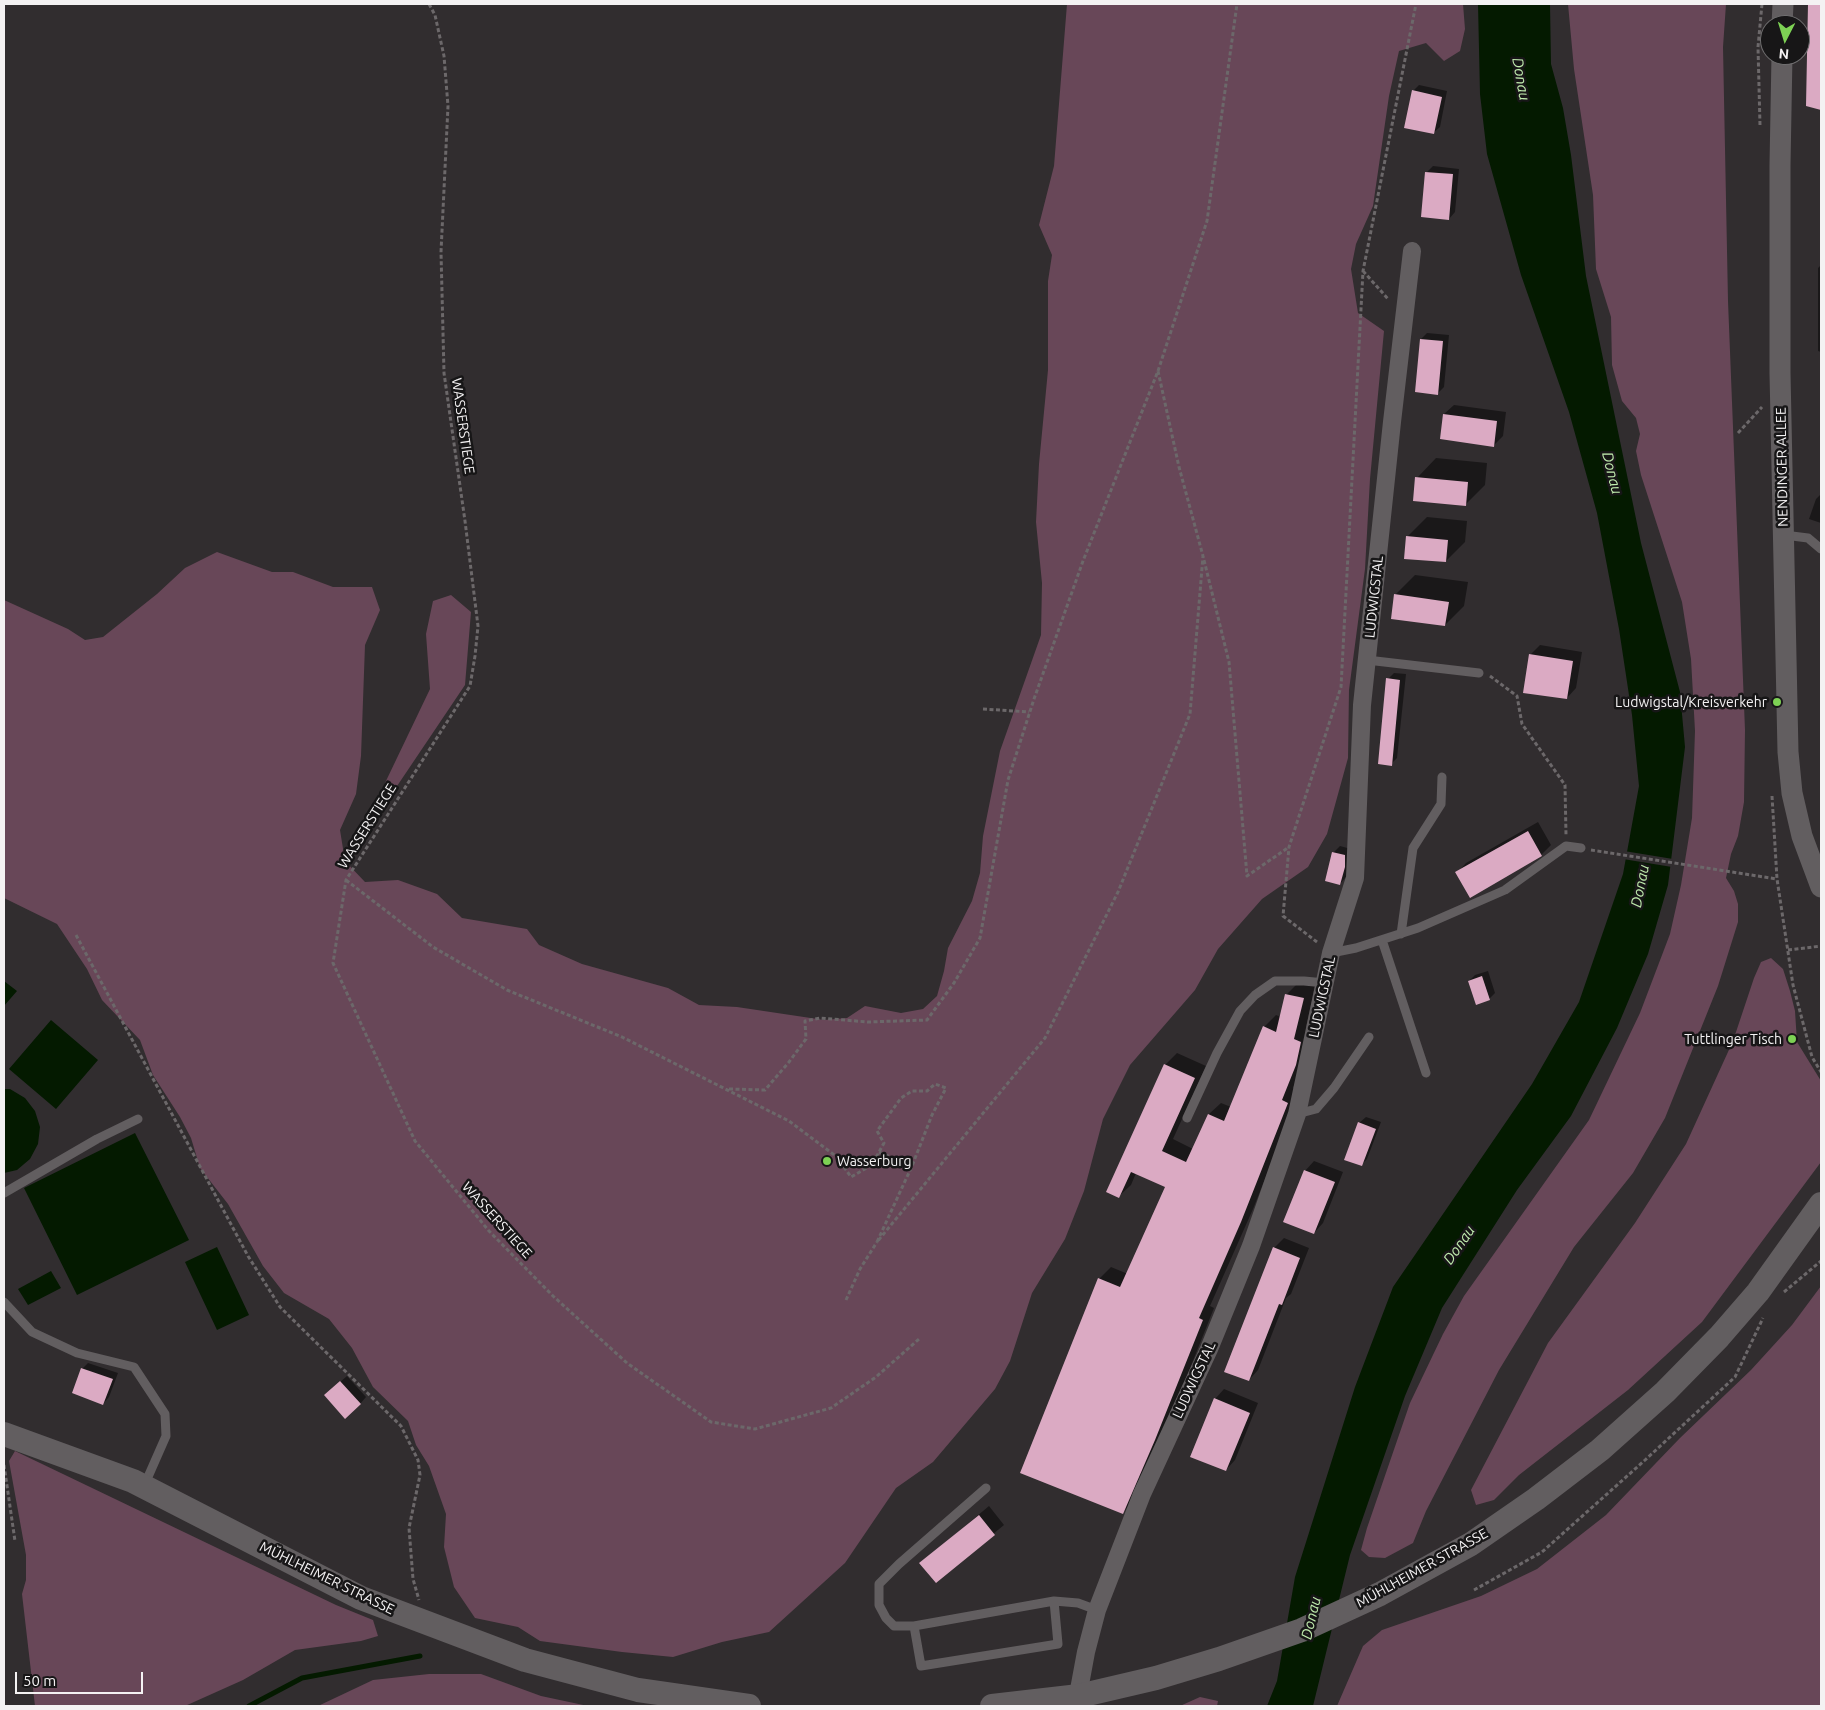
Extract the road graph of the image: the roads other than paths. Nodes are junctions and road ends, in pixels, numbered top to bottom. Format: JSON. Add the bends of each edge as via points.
{"nodes":[{"id":1,"x":1782,"y":65,"type":"edge"},
{"id":2,"x":1412,"y":251,"type":"dead end"},
{"id":3,"x":1783,"y":535,"type":"junction"},
{"id":4,"x":1821,"y":549,"type":"edge"},
{"id":5,"x":1367,"y":660,"type":"junction"},
{"id":6,"x":1479,"y":673,"type":"road end"},
{"id":7,"x":1442,"y":777,"type":"dead end"},
{"id":8,"x":1581,"y":848,"type":"road end"},
{"id":9,"x":1820,"y":880,"type":"edge"},
{"id":10,"x":1401,"y":934,"type":"junction"},
{"id":11,"x":1382,"y":940,"type":"junction"},
{"id":12,"x":1331,"y":954,"type":"junction"},
{"id":13,"x":1325,"y":983,"type":"junction"},
{"id":14,"x":1369,"y":1037,"type":"dead end"},
{"id":15,"x":1426,"y":1073,"type":"dead end"},
{"id":16,"x":1298,"y":1114,"type":"junction"},
{"id":17,"x":1187,"y":1118,"type":"dead end"},
{"id":18,"x":138,"y":1119,"type":"dead end"},
{"id":19,"x":4,"y":1193,"type":"edge"},
{"id":20,"x":1821,"y":1204,"type":"edge"},
{"id":21,"x":4,"y":1302,"type":"edge"},
{"id":22,"x":4,"y":1434,"type":"edge"},
{"id":23,"x":143,"y":1487,"type":"junction"},
{"id":24,"x":986,"y":1488,"type":"dead end"},
{"id":25,"x":1054,"y":1601,"type":"junction"},
{"id":26,"x":1097,"y":1610,"type":"junction"},
{"id":27,"x":914,"y":1626,"type":"junction"},
{"id":28,"x":1077,"y":1701,"type":"edge"},
{"id":29,"x":749,"y":1706,"type":"edge"},
{"id":30,"x":992,"y":1706,"type":"edge"}],
"edges":[{"from":1,"to":3,"type":"street","name":"NENDINGER ALLEE"},
{"from":2,"to":5,"type":"street","name":"LUDWIGSTAL"},
{"from":3,"to":4,"type":"lane","via":[[1808,538]]},
{"from":3,"to":9,"type":"street","name":"NENDINGER ALLEE","via":[[1788,752],[1792,793],[1802,836]]},
{"from":5,"to":6,"type":"lane"},
{"from":5,"to":12,"type":"street","name":"LUDWIGSTAL","via":[[1362,705],[1355,878]]},
{"from":7,"to":10,"type":"lane","via":[[1441,804],[1412,848]]},
{"from":8,"to":10,"type":"lane","via":[[1566,846],[1505,890]]},
{"from":10,"to":11,"type":"lane"},
{"from":11,"to":12,"type":"lane"},
{"from":11,"to":15,"type":"lane"},
{"from":12,"to":13,"type":"street","name":"LUDWIGSTAL"},
{"from":13,"to":16,"type":"street","name":"LUDWIGSTAL"},
{"from":13,"to":17,"type":"lane","via":[[1276,981],[1255,995],[1240,1011],[1226,1036]]},
{"from":14,"to":16,"type":"lane","via":[[1316,1109]]},
{"from":16,"to":26,"type":"street","name":"LUDWIGSTAL","via":[[1251,1246],[1209,1349],[1142,1494]]},
{"from":18,"to":19,"type":"lane"},
{"from":20,"to":28,"type":"main road","name":"MÜHLHEIMER STRASSE","via":[[1764,1297],[1600,1450],[1471,1544],[1380,1594],[1302,1630],[1219,1659]]},
{"from":21,"to":23,"type":"lane","via":[[32,1332],[77,1353],[134,1367],[165,1414],[166,1436]]},
{"from":22,"to":23,"type":"main road","name":"MÜHLHEIMER STRASSE"},
{"from":23,"to":29,"type":"main road","name":"MÜHLHEIMER STRASSE","via":[[361,1598],[525,1660],[638,1690]]},
{"from":24,"to":27,"type":"lane","via":[[879,1584],[879,1605],[886,1618],[894,1626]]},
{"from":25,"to":26,"type":"lane","via":[[1078,1603]]},
{"from":25,"to":27,"type":"lane"},
{"from":25,"to":27,"type":"lane","via":[[1058,1644],[921,1666]]},
{"from":26,"to":28,"type":"street","name":"LUDWIGSTAL"},
{"from":28,"to":30,"type":"main road","name":"MÜHLHEIMER STRASSE"}]}
